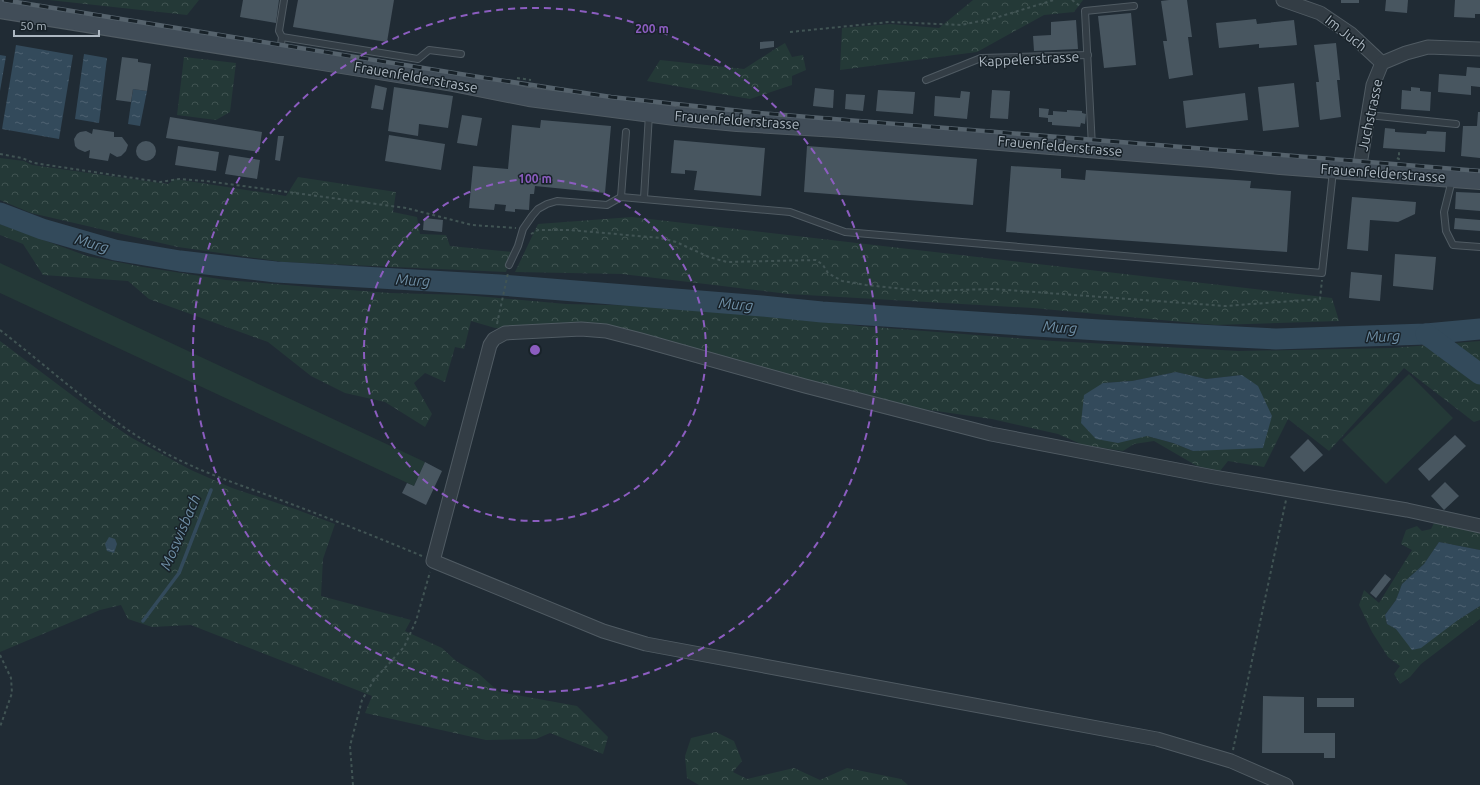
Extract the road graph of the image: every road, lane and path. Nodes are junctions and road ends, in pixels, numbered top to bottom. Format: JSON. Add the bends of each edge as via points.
{"nodes":[{"id":1,"x":284,"y":0,"type":"edge"},
{"id":2,"x":1054,"y":0,"type":"edge"},
{"id":3,"x":1283,"y":0,"type":"edge"},
{"id":4,"x":1134,"y":6,"type":"dead end"},
{"id":5,"x":0,"y":9,"type":"edge"},
{"id":6,"x":790,"y":32,"type":"dead end"},
{"id":7,"x":281,"y":45,"type":"junction"},
{"id":8,"x":1480,"y":49,"type":"edge"},
{"id":9,"x":461,"y":54,"type":"dead end"},
{"id":10,"x":1088,"y":55,"type":"junction"},
{"id":11,"x":1382,"y":63,"type":"junction"},
{"id":12,"x":518,"y":78,"type":"dead end"},
{"id":13,"x":531,"y":80,"type":"dead end"},
{"id":14,"x":926,"y":80,"type":"dead end"},
{"id":15,"x":649,"y":113,"type":"junction"},
{"id":16,"x":1368,"y":115,"type":"junction"},
{"id":17,"x":1456,"y":124,"type":"dead end"},
{"id":18,"x":626,"y":132,"type":"dead end"},
{"id":19,"x":1092,"y":149,"type":"junction"},
{"id":20,"x":1399,"y":150,"type":"dead end"},
{"id":21,"x":0,"y":154,"type":"edge"},
{"id":22,"x":1392,"y":158,"type":"dead end"},
{"id":23,"x":1334,"y":169,"type":"junction"},
{"id":24,"x":1359,"y":171,"type":"junction"},
{"id":25,"x":1453,"y":178,"type":"junction"},
{"id":26,"x":1480,"y":180,"type":"edge"},
{"id":27,"x":621,"y":197,"type":"junction"},
{"id":28,"x":644,"y":198,"type":"junction"},
{"id":29,"x":523,"y":229,"type":"junction"},
{"id":30,"x":518,"y":246,"type":"junction"},
{"id":31,"x":1480,"y":247,"type":"edge"},
{"id":32,"x":509,"y":265,"type":"joint"},
{"id":33,"x":1322,"y":273,"type":"junction"},
{"id":34,"x":500,"y":307,"type":"dead end"},
{"id":35,"x":0,"y":330,"type":"edge"},
{"id":36,"x":1289,"y":489,"type":"junction"},
{"id":37,"x":1480,"y":526,"type":"edge"},
{"id":38,"x":433,"y":561,"type":"junction"},
{"id":39,"x":0,"y":655,"type":"edge"},
{"id":40,"x":0,"y":728,"type":"edge"},
{"id":41,"x":1231,"y":761,"type":"junction"},
{"id":42,"x":353,"y":785,"type":"edge"},
{"id":43,"x":1286,"y":785,"type":"edge"}],
"edges":[{"from":1,"to":7,"type":"lane","via":[[279,31]]},
{"from":2,"to":6,"type":"path","via":[[996,18],[961,25],[889,22]]},
{"from":3,"to":11,"type":"street","name":"Im Juch","via":[[1320,13],[1351,34]]},
{"from":4,"to":10,"type":"lane","via":[[1085,12]]},
{"from":5,"to":7,"type":"main road","name":"Frauenfelderstrasse"},
{"from":7,"to":9,"type":"lane","via":[[418,59],[429,50]]},
{"from":7,"to":15,"type":"main road","name":"Frauenfelderstrasse","via":[[529,98]]},
{"from":8,"to":11,"type":"street","name":"Juchstrasse","via":[[1428,47]]},
{"from":10,"to":14,"type":"lane","name":"Kappelerstrasse","via":[[981,58]]},
{"from":10,"to":19,"type":"lane"},
{"from":11,"to":16,"type":"street","name":"Juchstrasse","via":[[1373,85]]},
{"from":12,"to":13,"type":"path"},
{"from":15,"to":19,"type":"main road","name":"Frauenfelderstrasse"},
{"from":15,"to":28,"type":"lane"},
{"from":16,"to":17,"type":"lane"},
{"from":16,"to":24,"type":"street","name":"Juchstrasse"},
{"from":18,"to":27,"type":"lane"},
{"from":19,"to":23,"type":"main road","name":"Frauenfelderstrasse"},
{"from":20,"to":22,"type":"path","via":[[1399,158]]},
{"from":21,"to":29,"type":"path","via":[[34,163],[160,182],[179,179],[206,181],[406,208],[472,225]]},
{"from":23,"to":24,"type":"main road","name":"Frauenfelderstrasse"},
{"from":23,"to":33,"type":"lane"},
{"from":24,"to":25,"type":"main road","name":"Frauenfelderstrasse"},
{"from":25,"to":26,"type":"main road","name":"Frauenfelderstrasse"},
{"from":25,"to":31,"type":"lane","via":[[1444,212],[1446,231],[1453,245]]},
{"from":27,"to":28,"type":"lane"},
{"from":27,"to":29,"type":"lane","via":[[607,205],[557,201],[547,204],[535,212]]},
{"from":28,"to":33,"type":"lane","via":[[790,212],[845,232]]},
{"from":29,"to":30,"type":"lane"},
{"from":30,"to":32,"type":"lane"},
{"from":30,"to":33,"type":"path","via":[[529,234],[538,230],[613,233],[662,238],[709,258],[727,262],[816,260],[828,273],[842,281],[866,285],[923,291],[993,289],[1225,306],[1320,298]]},
{"from":32,"to":34,"type":"path"},
{"from":35,"to":38,"type":"path","via":[[99,410],[162,451],[200,470],[346,524]]},
{"from":36,"to":37,"type":"street"},
{"from":36,"to":38,"type":"street","via":[[991,434],[606,331],[581,329],[505,333],[494,338],[483,356]]},
{"from":36,"to":41,"type":"path"},
{"from":38,"to":41,"type":"street","via":[[603,631],[646,644],[1157,739]]},
{"from":38,"to":42,"type":"path","via":[[416,621],[404,647],[374,680],[362,700],[350,746]]},
{"from":39,"to":40,"type":"path","via":[[11,678],[12,693]]},
{"from":41,"to":43,"type":"street"}]}
